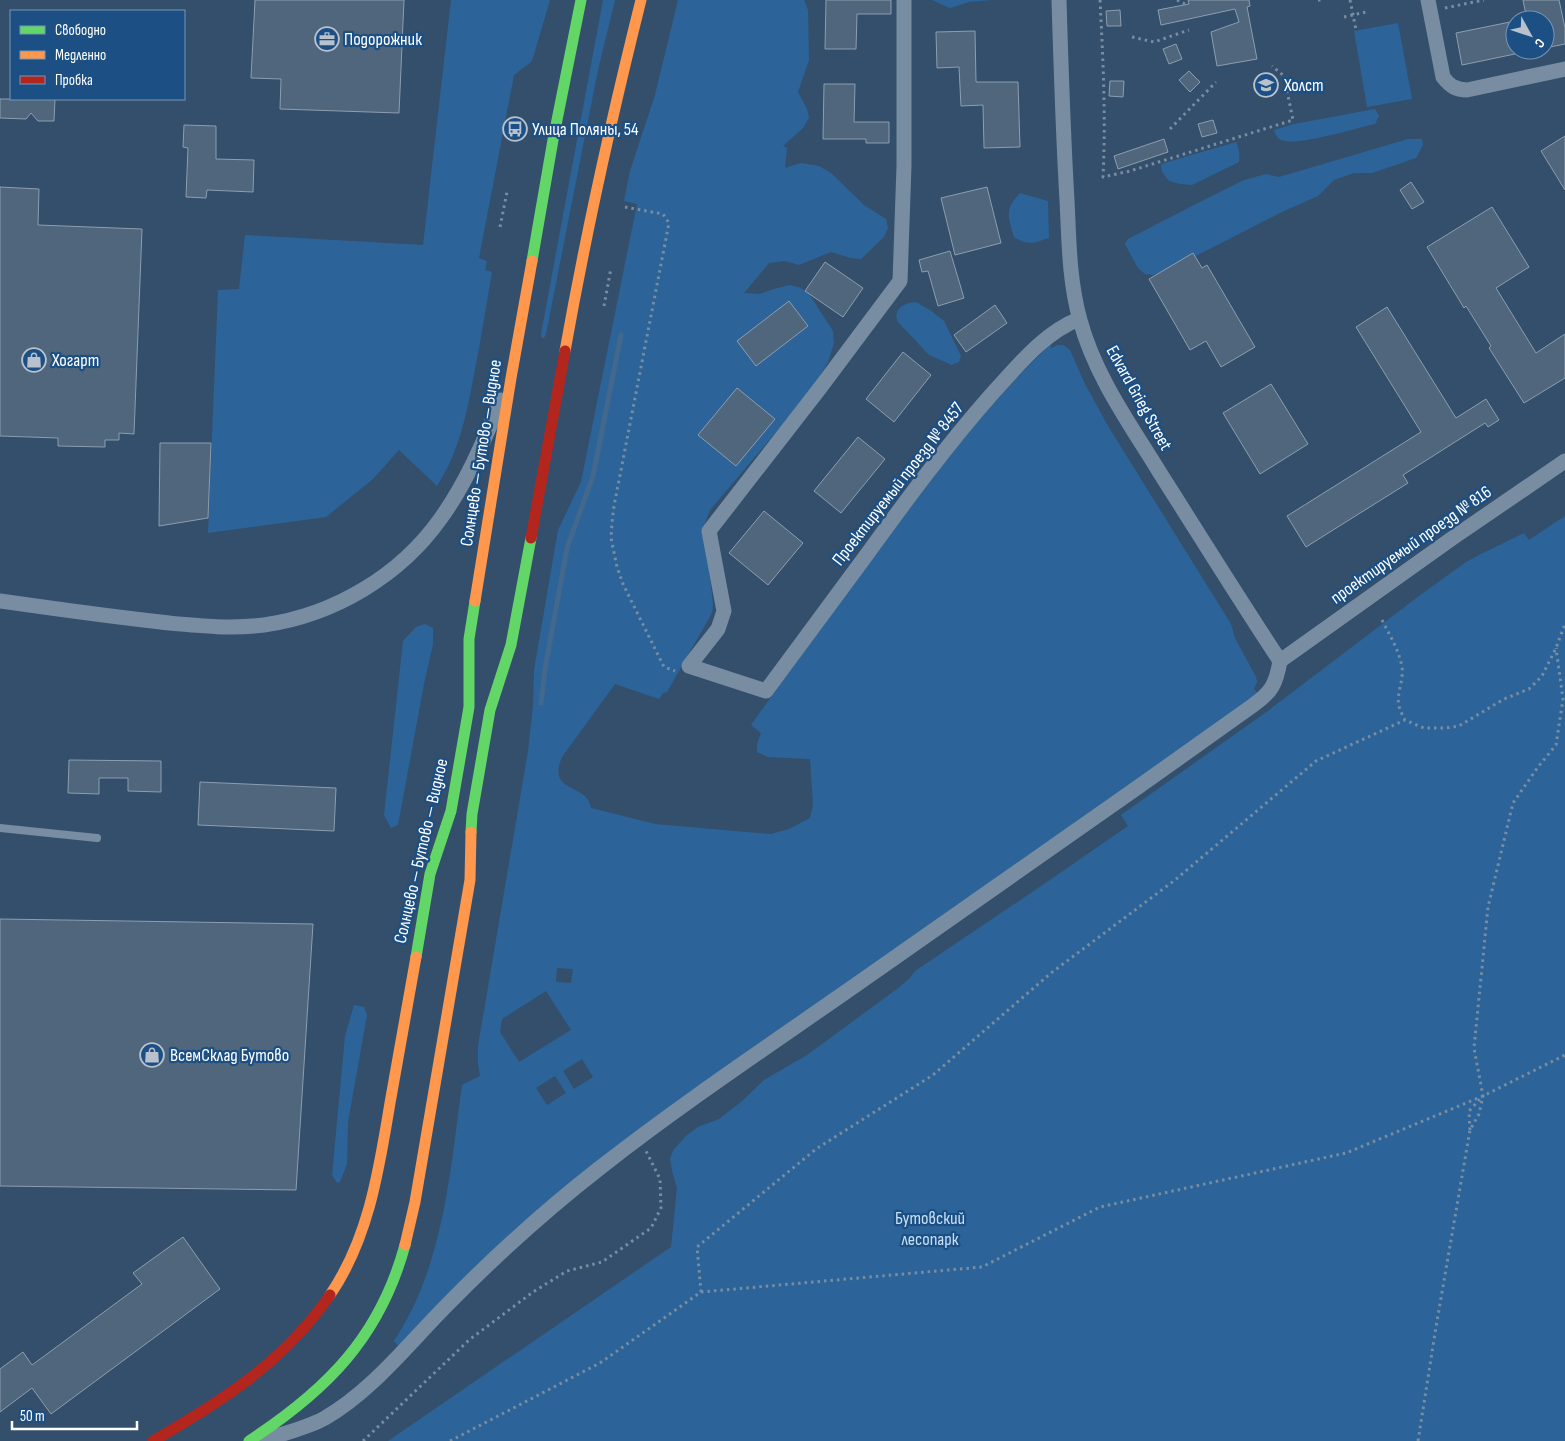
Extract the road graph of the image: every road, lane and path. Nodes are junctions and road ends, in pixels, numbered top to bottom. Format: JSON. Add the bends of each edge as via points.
{"nodes":[{"id":1,"x":581,"y":0,"type":"edge"},
{"id":2,"x":641,"y":0,"type":"edge"},
{"id":3,"x":904,"y":0,"type":"edge"},
{"id":4,"x":1059,"y":0,"type":"edge"},
{"id":5,"x":1100,"y":0,"type":"edge"},
{"id":6,"x":1177,"y":0,"type":"edge"},
{"id":7,"x":1350,"y":0,"type":"edge"},
{"id":8,"x":1428,"y":0,"type":"edge"},
{"id":9,"x":1484,"y":0,"type":"edge"},
{"id":10,"x":1185,"y":4,"type":"dead end"},
{"id":11,"x":1450,"y":7,"type":"dead end"},
{"id":12,"x":1366,"y":12,"type":"dead end"},
{"id":13,"x":1353,"y":15,"type":"junction"},
{"id":14,"x":1344,"y":17,"type":"dead end"},
{"id":15,"x":1189,"y":30,"type":"dead end"},
{"id":16,"x":1356,"y":30,"type":"dead end"},
{"id":17,"x":1132,"y":37,"type":"dead end"},
{"id":18,"x":1272,"y":66,"type":"dead end"},
{"id":19,"x":1565,"y":69,"type":"edge"},
{"id":20,"x":1216,"y":82,"type":"dead end"},
{"id":21,"x":1170,"y":130,"type":"dead end"},
{"id":22,"x":506,"y":192,"type":"dead end"},
{"id":23,"x":626,"y":207,"type":"dead end"},
{"id":24,"x":500,"y":227,"type":"dead end"},
{"id":25,"x":611,"y":268,"type":"dead end"},
{"id":26,"x":604,"y":306,"type":"dead end"},
{"id":27,"x":1080,"y":319,"type":"junction"},
{"id":28,"x":511,"y":378,"type":"junction"},
{"id":29,"x":1565,"y":461,"type":"edge"},
{"id":30,"x":0,"y":601,"type":"edge"},
{"id":31,"x":1382,"y":620,"type":"dead end"},
{"id":32,"x":1565,"y":624,"type":"edge"},
{"id":33,"x":1556,"y":648,"type":"junction"},
{"id":34,"x":1280,"y":661,"type":"junction"},
{"id":35,"x":689,"y":666,"type":"junction"},
{"id":36,"x":1405,"y":720,"type":"junction"},
{"id":37,"x":0,"y":828,"type":"edge"},
{"id":38,"x":97,"y":838,"type":"dead end"},
{"id":39,"x":1565,"y":1055,"type":"edge"},
{"id":40,"x":1483,"y":1096,"type":"junction"},
{"id":41,"x":1470,"y":1130,"type":"junction"},
{"id":42,"x":643,"y":1146,"type":"dead end"},
{"id":43,"x":701,"y":1292,"type":"junction"},
{"id":44,"x":153,"y":1441,"type":"edge"},
{"id":45,"x":249,"y":1441,"type":"edge"},
{"id":46,"x":260,"y":1441,"type":"edge"},
{"id":47,"x":363,"y":1441,"type":"edge"},
{"id":48,"x":450,"y":1441,"type":"edge"},
{"id":49,"x":1418,"y":1441,"type":"edge"}],
"edges":[{"from":1,"to":28,"type":"main road","name":"Солнцево — Бутово — Видное"},
{"from":2,"to":45,"type":"main road","via":[[573,306],[511,645],[490,710],[472,814],[470,880],[405,1250],[384,1305],[342,1365],[293,1411]]},
{"from":3,"to":35,"type":"street","via":[[900,281],[709,531],[724,611],[718,629]]},
{"from":4,"to":27,"type":"street","name":"Edvard Grieg Street","via":[[1070,260]]},
{"from":5,"to":18,"type":"path","via":[[1104,72],[1102,177],[1293,120],[1284,76]]},
{"from":6,"to":10,"type":"path"},
{"from":7,"to":13,"type":"path"},
{"from":8,"to":19,"type":"street","via":[[1443,77],[1458,90]]},
{"from":9,"to":11,"type":"path"},
{"from":12,"to":13,"type":"path"},
{"from":13,"to":14,"type":"path"},
{"from":13,"to":16,"type":"path"},
{"from":15,"to":17,"type":"path","via":[[1154,42]]},
{"from":20,"to":21,"type":"path"},
{"from":22,"to":24,"type":"path"},
{"from":23,"to":35,"type":"path","via":[[663,214],[669,222],[614,506],[611,538],[623,584],[664,667],[676,671]]},
{"from":25,"to":26,"type":"path"},
{"from":27,"to":34,"type":"street","name":"Edvard Grieg Street","via":[[1095,361],[1117,403]]},
{"from":27,"to":35,"type":"street","name":"Проектируемый проезд № 8457","via":[[1056,330],[1042,341],[967,423],[903,504],[766,692]]},
{"from":28,"to":30,"type":"street","via":[[469,472],[436,525],[394,568],[330,607],[264,625],[223,627]]},
{"from":28,"to":44,"type":"main road","name":"Солнцево — Бутово — Видное","via":[[469,638],[468,707],[451,811],[430,874],[378,1174],[362,1230],[334,1289],[291,1344],[216,1404]]},
{"from":29,"to":34,"type":"street","name":"проектируемый проезд № 816"},
{"from":31,"to":36,"type":"path","via":[[1402,668],[1398,700]]},
{"from":32,"to":33,"type":"path"},
{"from":33,"to":36,"type":"path","via":[[1542,676],[1529,688],[1459,726],[1424,728]]},
{"from":33,"to":40,"type":"path","via":[[1563,699],[1556,746],[1538,766],[1514,803],[1488,907],[1474,1048]]},
{"from":34,"to":46,"type":"street","via":[[1274,684],[1265,697],[601,1167],[489,1263],[372,1382],[339,1409],[322,1420]]},
{"from":36,"to":43,"type":"path","via":[[1316,761],[1175,880],[1051,973],[933,1075],[816,1149],[697,1247]]},
{"from":37,"to":38,"type":"lane"},
{"from":39,"to":40,"type":"path"},
{"from":40,"to":41,"type":"path","via":[[1479,1114]]},
{"from":40,"to":41,"type":"path","via":[[1469,1111]]},
{"from":40,"to":43,"type":"path","via":[[1346,1153],[1100,1207],[982,1267]]},
{"from":41,"to":49,"type":"path"},
{"from":42,"to":47,"type":"path","via":[[660,1179],[661,1208],[651,1228],[602,1262],[567,1271],[533,1292],[469,1340]]},
{"from":43,"to":48,"type":"path","via":[[600,1362]]}]}
